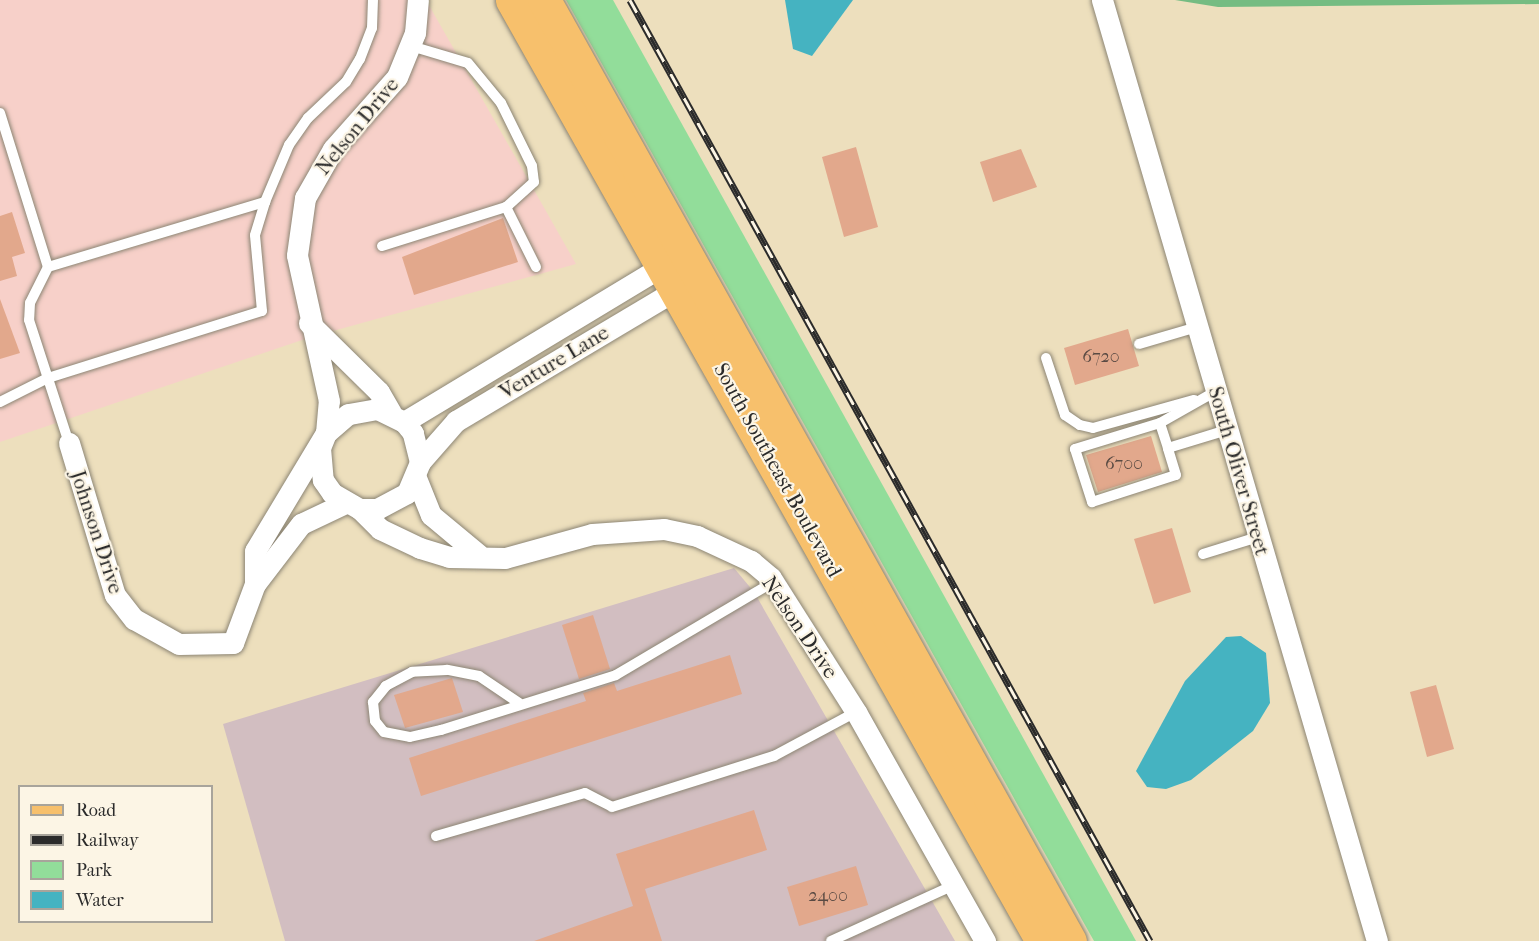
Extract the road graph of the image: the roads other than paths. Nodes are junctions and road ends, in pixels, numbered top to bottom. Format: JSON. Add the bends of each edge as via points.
{"nodes":[{"id":1,"x":373,"y":0,"type":"edge"},
{"id":2,"x":418,"y":0,"type":"edge"},
{"id":3,"x":512,"y":0,"type":"edge"},
{"id":4,"x":544,"y":0,"type":"edge"},
{"id":5,"x":1102,"y":0,"type":"edge"},
{"id":6,"x":411,"y":46,"type":"junction"},
{"id":7,"x":0,"y":113,"type":"edge"},
{"id":8,"x":265,"y":202,"type":"junction"},
{"id":9,"x":506,"y":207,"type":"junction"},
{"id":10,"x":382,"y":246,"type":"dead end"},
{"id":11,"x":48,"y":267,"type":"junction"},
{"id":12,"x":537,"y":267,"type":"dead end"},
{"id":13,"x":682,"y":271,"type":"junction"},
{"id":14,"x":309,"y":323,"type":"junction"},
{"id":15,"x":1197,"y":327,"type":"junction"},
{"id":16,"x":1139,"y":344,"type":"dead end"},
{"id":17,"x":1046,"y":358,"type":"dead end"},
{"id":18,"x":48,"y":378,"type":"junction"},
{"id":19,"x":1216,"y":391,"type":"junction"},
{"id":20,"x":1194,"y":400,"type":"junction"},
{"id":21,"x":0,"y":402,"type":"edge"},
{"id":22,"x":397,"y":417,"type":"junction"},
{"id":23,"x":1160,"y":423,"type":"junction"},
{"id":24,"x":1227,"y":430,"type":"junction"},
{"id":25,"x":326,"y":433,"type":"junction"},
{"id":26,"x":69,"y":443,"type":"joint"},
{"id":27,"x":1168,"y":448,"type":"junction"},
{"id":28,"x":418,"y":470,"type":"junction"},
{"id":29,"x":353,"y":506,"type":"junction"},
{"id":30,"x":1258,"y":537,"type":"junction"},
{"id":31,"x":1203,"y":554,"type":"dead end"},
{"id":32,"x":479,"y":555,"type":"junction"},
{"id":33,"x":773,"y":582,"type":"junction"},
{"id":34,"x":255,"y":585,"type":"junction"},
{"id":35,"x":519,"y":703,"type":"junction"},
{"id":36,"x":856,"y":712,"type":"junction"},
{"id":37,"x":436,"y":836,"type":"dead end"},
{"id":38,"x":954,"y":885,"type":"junction"},
{"id":39,"x":831,"y":941,"type":"edge"},
{"id":40,"x":985,"y":941,"type":"edge"},
{"id":41,"x":1042,"y":941,"type":"edge"},
{"id":42,"x":1070,"y":941,"type":"edge"},
{"id":43,"x":1377,"y":941,"type":"edge"}],
"edges":[{"from":1,"to":8,"type":"lane","via":[[372,28],[360,58],[346,82],[308,118],[289,145]]},
{"from":2,"to":6,"type":"street","name":"Nelson Drive"},
{"from":3,"to":13,"type":"main road","name":"South Southeast Boulevard"},
{"from":4,"to":13,"type":"main road","name":"South Southeast Boulevard"},
{"from":5,"to":15,"type":"street","name":"South Oliver Street"},
{"from":6,"to":9,"type":"lane","via":[[468,63],[501,103],[532,166],[534,182]]},
{"from":6,"to":14,"type":"street","name":"Nelson Drive","via":[[387,92],[333,149],[305,198],[297,255]]},
{"from":7,"to":11,"type":"lane"},
{"from":8,"to":11,"type":"lane"},
{"from":8,"to":18,"type":"lane","via":[[255,235],[262,311]]},
{"from":9,"to":10,"type":"lane"},
{"from":9,"to":12,"type":"lane"},
{"from":11,"to":18,"type":"lane","via":[[30,303],[29,320]]},
{"from":13,"to":22,"type":"street","name":"Venture Lane"},
{"from":13,"to":28,"type":"street","name":"Venture Lane","via":[[456,421]]},
{"from":13,"to":41,"type":"main road","name":"South Southeast Boulevard"},
{"from":13,"to":42,"type":"main road","name":"South Southeast Boulevard"},
{"from":14,"to":22,"type":"street","via":[[379,392]]},
{"from":14,"to":25,"type":"street","name":"Nelson Drive","via":[[329,401]]},
{"from":15,"to":16,"type":"lane"},
{"from":15,"to":19,"type":"street","name":"South Oliver Street"},
{"from":17,"to":20,"type":"lane","via":[[1065,415],[1080,425],[1093,428]]},
{"from":18,"to":21,"type":"lane"},
{"from":18,"to":26,"type":"lane"},
{"from":19,"to":20,"type":"lane"},
{"from":19,"to":24,"type":"street","name":"South Oliver Street"},
{"from":20,"to":23,"type":"lane"},
{"from":22,"to":25,"type":"street","via":[[377,409],[348,414]]},
{"from":22,"to":28,"type":"street","via":[[413,433]]},
{"from":23,"to":27,"type":"lane"},
{"from":23,"to":27,"type":"lane","via":[[1075,449],[1092,502],[1176,475]]},
{"from":24,"to":27,"type":"lane"},
{"from":24,"to":30,"type":"street","name":"South Oliver Street"},
{"from":25,"to":29,"type":"street","via":[[320,448],[323,480]]},
{"from":25,"to":34,"type":"street","via":[[255,552]]},
{"from":26,"to":34,"type":"street","name":"Johnson Drive","via":[[115,595],[134,619],[179,644],[221,647],[233,643]]},
{"from":28,"to":29,"type":"street","via":[[394,503]]},
{"from":28,"to":32,"type":"street","via":[[431,515]]},
{"from":29,"to":32,"type":"street","name":"Nelson Drive","via":[[380,529],[420,548],[449,558]]},
{"from":29,"to":34,"type":"street","via":[[301,524]]},
{"from":30,"to":31,"type":"lane"},
{"from":30,"to":43,"type":"street","name":"South Oliver Street"},
{"from":32,"to":33,"type":"street","name":"Nelson Drive","via":[[505,558],[592,534],[664,529],[725,547]]},
{"from":33,"to":35,"type":"lane","via":[[616,675]]},
{"from":33,"to":36,"type":"street","name":"Nelson Drive"},
{"from":35,"to":35,"type":"lane","via":[[410,737],[384,732],[375,722],[373,702],[386,686],[412,672],[447,670],[479,676]]},
{"from":36,"to":37,"type":"lane","via":[[774,756],[612,807],[585,793]]},
{"from":36,"to":38,"type":"street","name":"Nelson Drive"},
{"from":38,"to":39,"type":"lane"},
{"from":38,"to":40,"type":"street","name":"Nelson Drive"}]}
